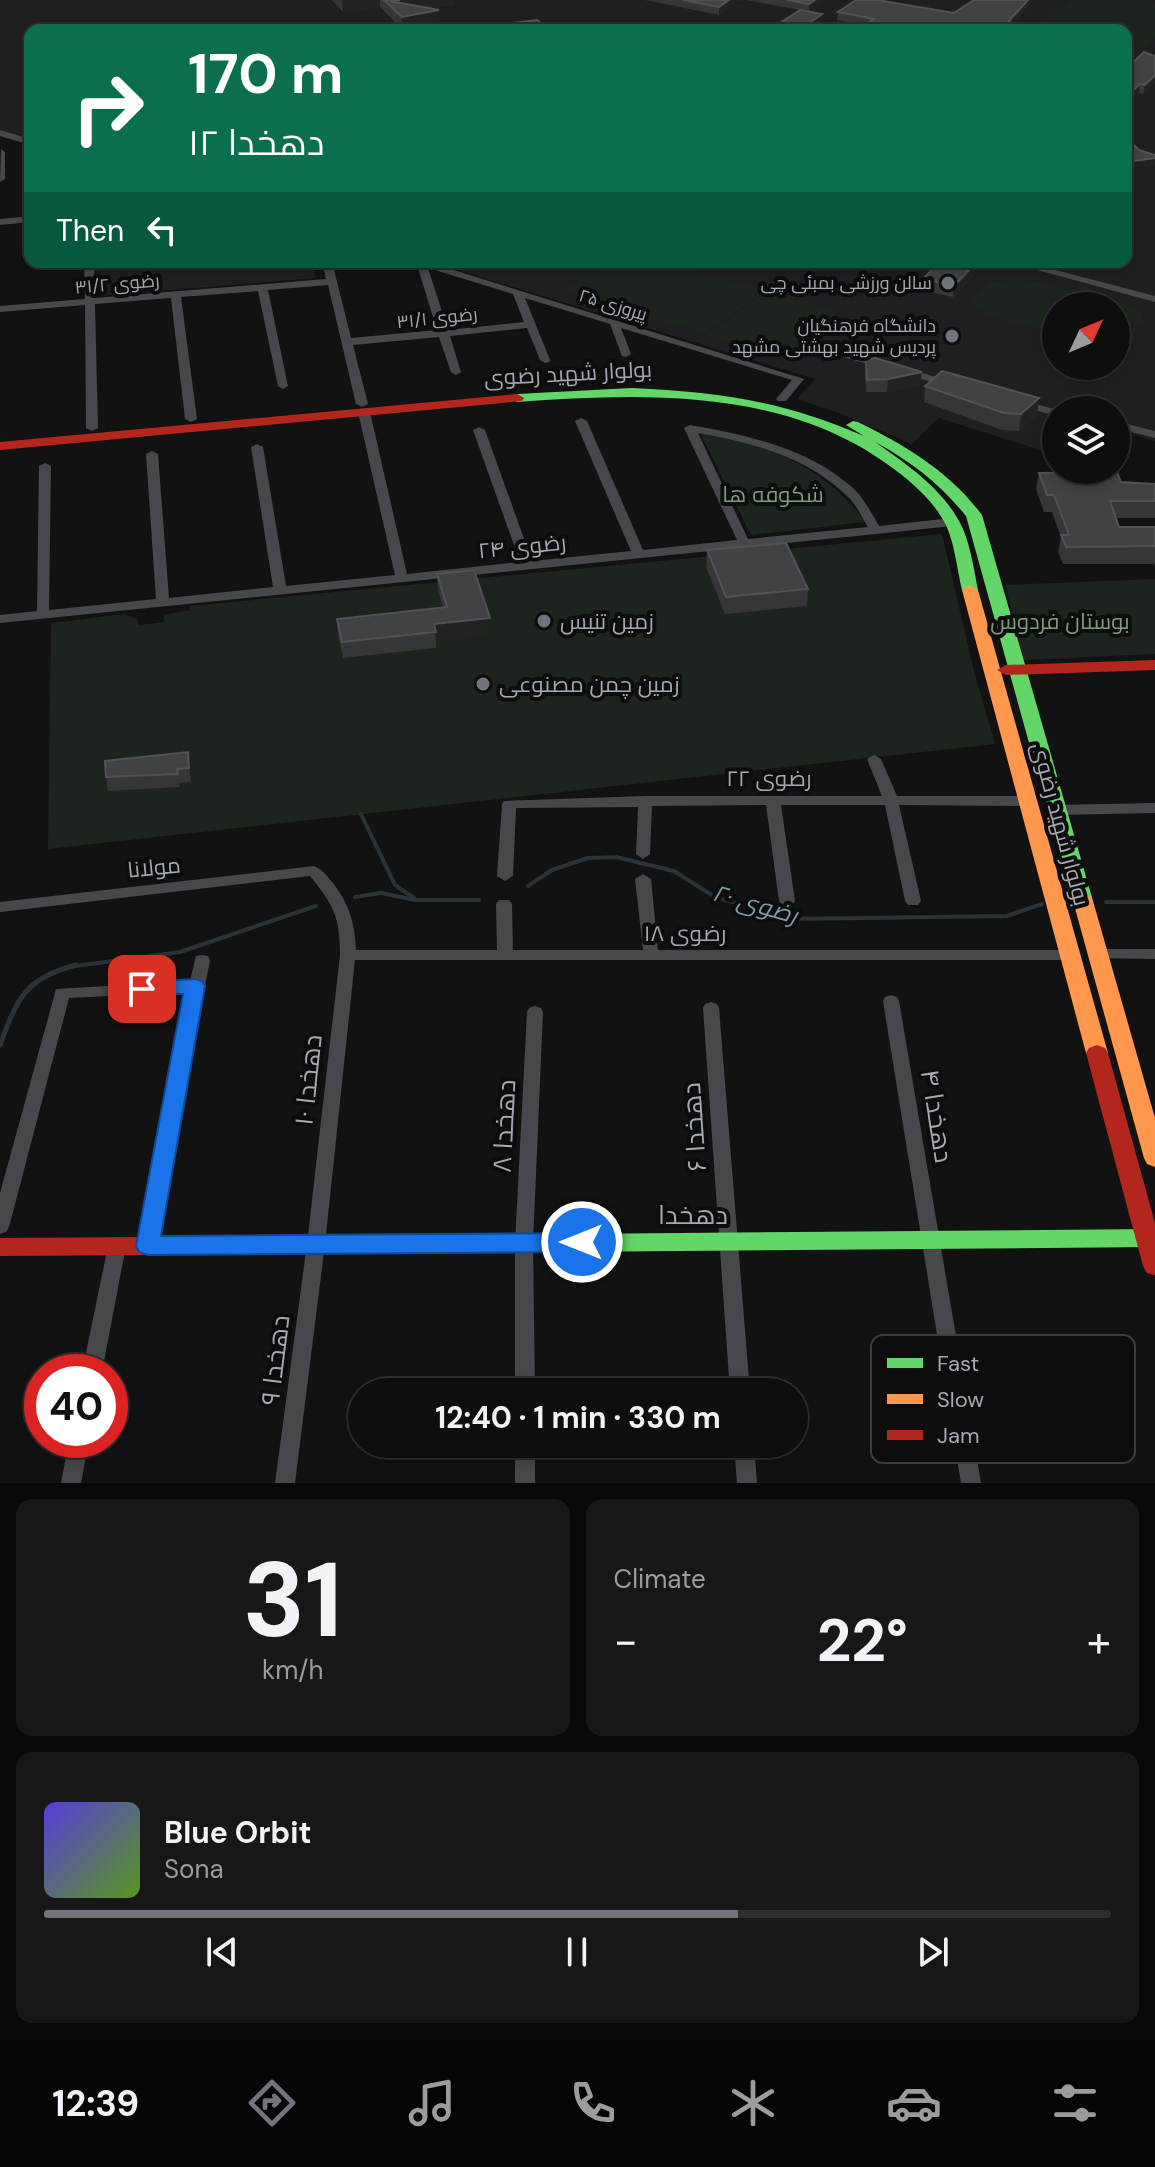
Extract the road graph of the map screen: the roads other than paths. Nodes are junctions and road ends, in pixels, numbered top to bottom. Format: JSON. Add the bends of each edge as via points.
{"nodes":[{"id":1,"x":0,"y":133,"type":"edge"},
{"id":2,"x":24,"y":141,"type":"edge"},
{"id":3,"x":24,"y":143,"type":"edge"},
{"id":4,"x":1,"y":147,"type":"edge"},
{"id":5,"x":0,"y":179,"type":"edge"},
{"id":6,"x":24,"y":220,"type":"edge"},
{"id":7,"x":0,"y":222,"type":"edge"},
{"id":8,"x":89,"y":268,"type":"edge"},
{"id":9,"x":328,"y":268,"type":"edge"},
{"id":10,"x":422,"y":268,"type":"edge"},
{"id":11,"x":439,"y":268,"type":"edge"},
{"id":12,"x":1036,"y":268,"type":"edge"},
{"id":13,"x":332,"y":282,"type":"junction"},
{"id":14,"x":262,"y":288,"type":"junction"},
{"id":15,"x":517,"y":292,"type":"junction"},
{"id":16,"x":176,"y":295,"type":"junction"},
{"id":17,"x":1155,"y":299,"type":"edge"},
{"id":18,"x":90,"y":302,"type":"junction"},
{"id":19,"x":0,"y":309,"type":"edge"},
{"id":20,"x":614,"y":322,"type":"junction"},
{"id":21,"x":530,"y":325,"type":"junction"},
{"id":22,"x":443,"y":333,"type":"junction"},
{"id":23,"x":347,"y":342,"type":"junction"},
{"id":24,"x":831,"y":350,"type":"dead end"},
{"id":25,"x":858,"y":350,"type":"dead end"},
{"id":26,"x":626,"y":354,"type":"dead end"},
{"id":27,"x":545,"y":360,"type":"dead end"},
{"id":28,"x":456,"y":372,"type":"dead end"},
{"id":29,"x":283,"y":386,"type":"dead end"},
{"id":30,"x":782,"y":399,"type":"junction"},
{"id":31,"x":1042,"y":405,"type":"edge"},
{"id":32,"x":363,"y":408,"type":"junction"},
{"id":33,"x":1042,"y":408,"type":"edge"},
{"id":34,"x":191,"y":419,"type":"junction"},
{"id":35,"x":581,"y":421,"type":"dead end"},
{"id":36,"x":92,"y":428,"type":"junction"},
{"id":37,"x":1130,"y":428,"type":"edge"},
{"id":38,"x":479,"y":430,"type":"dead end"},
{"id":39,"x":1155,"y":435,"type":"edge"},
{"id":40,"x":0,"y":436,"type":"edge"},
{"id":41,"x":0,"y":446,"type":"edge"},
{"id":42,"x":257,"y":447,"type":"dead end"},
{"id":43,"x":152,"y":454,"type":"dead end"},
{"id":44,"x":45,"y":466,"type":"dead end"},
{"id":45,"x":952,"y":522,"type":"junction"},
{"id":46,"x":876,"y":530,"type":"junction"},
{"id":47,"x":744,"y":543,"type":"junction"},
{"id":48,"x":639,"y":554,"type":"junction"},
{"id":49,"x":527,"y":565,"type":"junction"},
{"id":50,"x":402,"y":578,"type":"junction"},
{"id":51,"x":280,"y":591,"type":"junction"},
{"id":52,"x":163,"y":603,"type":"junction"},
{"id":53,"x":43,"y":615,"type":"junction"},
{"id":54,"x":0,"y":619,"type":"edge"},
{"id":55,"x":1155,"y":665,"type":"edge"},
{"id":56,"x":994,"y":670,"type":"junction"},
{"id":57,"x":1016,"y":670,"type":"junction"},
{"id":58,"x":874,"y":759,"type":"dead end"},
{"id":59,"x":773,"y":800,"type":"junction"},
{"id":60,"x":891,"y":800,"type":"junction"},
{"id":61,"x":645,"y":801,"type":"junction"},
{"id":62,"x":1030,"y":801,"type":"junction"},
{"id":63,"x":1155,"y":808,"type":"edge"},
{"id":64,"x":1056,"y":810,"type":"junction"},
{"id":65,"x":643,"y":854,"type":"dead end"},
{"id":66,"x":505,"y":876,"type":"dead end"},
{"id":67,"x":643,"y":879,"type":"dead end"},
{"id":68,"x":787,"y":901,"type":"dead end"},
{"id":69,"x":913,"y":901,"type":"dead end"},
{"id":70,"x":504,"y":904,"type":"dead end"},
{"id":71,"x":0,"y":907,"type":"edge"},
{"id":72,"x":348,"y":921,"type":"joint"},
{"id":73,"x":1097,"y":954,"type":"junction"},
{"id":74,"x":1155,"y":954,"type":"edge"},
{"id":75,"x":348,"y":955,"type":"junction"},
{"id":76,"x":505,"y":955,"type":"junction"},
{"id":77,"x":651,"y":955,"type":"junction"},
{"id":78,"x":1071,"y":955,"type":"junction"},
{"id":79,"x":202,"y":960,"type":"dead end"},
{"id":80,"x":195,"y":986,"type":"junction"},
{"id":81,"x":891,"y":1001,"type":"dead end"},
{"id":82,"x":711,"y":1008,"type":"dead end"},
{"id":83,"x":535,"y":1012,"type":"dead end"},
{"id":84,"x":1155,"y":1158,"type":"edge"},
{"id":85,"x":0,"y":1227,"type":"edge"},
{"id":86,"x":1151,"y":1238,"type":"edge"},
{"id":87,"x":931,"y":1240,"type":"junction"},
{"id":88,"x":728,"y":1241,"type":"junction"},
{"id":89,"x":524,"y":1243,"type":"junction"},
{"id":90,"x":316,"y":1244,"type":"junction"},
{"id":91,"x":117,"y":1246,"type":"junction"},
{"id":92,"x":148,"y":1246,"type":"junction"},
{"id":93,"x":0,"y":1247,"type":"edge"},
{"id":94,"x":1155,"y":1266,"type":"edge"},
{"id":95,"x":947,"y":1335,"type":"edge"},
{"id":96,"x":96,"y":1354,"type":"edge"},
{"id":97,"x":525,"y":1378,"type":"edge"},
{"id":98,"x":739,"y":1378,"type":"edge"},
{"id":99,"x":76,"y":1458,"type":"edge"},
{"id":100,"x":525,"y":1458,"type":"edge"},
{"id":101,"x":745,"y":1458,"type":"edge"},
{"id":102,"x":968,"y":1463,"type":"edge"},
{"id":103,"x":71,"y":1483,"type":"edge"},
{"id":104,"x":285,"y":1483,"type":"edge"},
{"id":105,"x":525,"y":1483,"type":"edge"},
{"id":106,"x":747,"y":1483,"type":"edge"},
{"id":107,"x":971,"y":1483,"type":"edge"}],
"edges":[{"from":1,"to":2,"type":"street"},
{"from":3,"to":4,"type":"street"},
{"from":4,"to":5,"type":"street"},
{"from":6,"to":7,"type":"street"},
{"from":8,"to":18,"type":"street"},
{"from":9,"to":13,"type":"street"},
{"from":10,"to":22,"type":"street"},
{"from":11,"to":15,"type":"street","name":"پیروزی ۲۵"},
{"from":12,"to":17,"type":"street"},
{"from":13,"to":14,"type":"street","name":"رضوی ۳۱/۲"},
{"from":13,"to":23,"type":"street"},
{"from":14,"to":16,"type":"street","name":"رضوی ۳۱/۲"},
{"from":14,"to":29,"type":"street"},
{"from":15,"to":20,"type":"street","name":"پیروزی ۲۵"},
{"from":15,"to":21,"type":"street"},
{"from":16,"to":18,"type":"street","name":"رضوی ۳۱/۲"},
{"from":16,"to":34,"type":"street"},
{"from":18,"to":19,"type":"street","name":"رضوی ۳۱/۲"},
{"from":18,"to":36,"type":"street"},
{"from":20,"to":26,"type":"street"},
{"from":20,"to":30,"type":"street","name":"پیروزی ۲۵","via":[[799,379]]},
{"from":21,"to":22,"type":"street","name":"رضوی ۳۱/۱"},
{"from":21,"to":27,"type":"street"},
{"from":22,"to":23,"type":"street","name":"رضوی ۳۱/۱"},
{"from":22,"to":28,"type":"street"},
{"from":23,"to":32,"type":"street"},
{"from":24,"to":25,"type":"street","via":[[964,384]]},
{"from":30,"to":32,"type":"street","name":"بولوار شهید رضوی","via":[[644,381],[551,385]]},
{"from":30,"to":57,"type":"street","name":"بولوار شهید رضوی","via":[[881,437],[960,495],[974,515]]},
{"from":31,"to":33,"type":"street","via":[[1009,397]]},
{"from":32,"to":34,"type":"street","name":"بولوار شهید رضوی"},
{"from":32,"to":41,"type":"street","name":"بولوار شهید رضوی"},
{"from":32,"to":45,"type":"street","name":"بولوار شهید رضوی","via":[[599,391],[732,399],[822,424],[866,444],[922,482]]},
{"from":32,"to":50,"type":"street"},
{"from":34,"to":36,"type":"street","name":"بولوار شهید رضوی"},
{"from":35,"to":48,"type":"street"},
{"from":36,"to":40,"type":"street","name":"بولوار شهید رضوی"},
{"from":37,"to":39,"type":"street"},
{"from":38,"to":49,"type":"street"},
{"from":42,"to":51,"type":"street"},
{"from":43,"to":52,"type":"street"},
{"from":44,"to":53,"type":"street"},
{"from":45,"to":46,"type":"street","name":"رضوی ۲۴"},
{"from":45,"to":56,"type":"street","name":"بولوار شهید رضوی"},
{"from":46,"to":47,"type":"street","name":"رضوی ۲۴"},
{"from":46,"to":47,"type":"street","via":[[852,494],[815,468],[731,434],[690,428]]},
{"from":47,"to":48,"type":"street","name":"رضوی ۲۴"},
{"from":48,"to":49,"type":"street","name":"رضوی ۲۴"},
{"from":49,"to":50,"type":"street","name":"رضوی ۲۴"},
{"from":50,"to":51,"type":"street","name":"رضوی ۲۴"},
{"from":51,"to":52,"type":"street","name":"رضوی ۲۴"},
{"from":52,"to":53,"type":"street","name":"رضوی ۲۴"},
{"from":53,"to":54,"type":"street","name":"رضوی ۲۴"},
{"from":55,"to":57,"type":"street"},
{"from":56,"to":57,"type":"street"},
{"from":56,"to":62,"type":"street","name":"بولوار شهید رضوی"},
{"from":57,"to":64,"type":"street","name":"بولوار شهید رضوی"},
{"from":58,"to":60,"type":"street"},
{"from":59,"to":60,"type":"street","name":"رضوی ۲۲"},
{"from":59,"to":61,"type":"street","name":"رضوی ۲۲"},
{"from":59,"to":68,"type":"street"},
{"from":60,"to":62,"type":"street","name":"رضوی ۲۲"},
{"from":60,"to":69,"type":"street"},
{"from":61,"to":65,"type":"street"},
{"from":61,"to":66,"type":"street","name":"رضوی ۲۲","via":[[509,804]]},
{"from":62,"to":78,"type":"street","name":"بولوار شهید رضوی"},
{"from":63,"to":64,"type":"street"},
{"from":64,"to":73,"type":"street","name":"بولوار شهید رضوی"},
{"from":67,"to":77,"type":"street"},
{"from":70,"to":76,"type":"street"},
{"from":71,"to":72,"type":"street","name":"مولانا","via":[[314,871]]},
{"from":72,"to":75,"type":"street","name":"دهخدا ۱۰"},
{"from":73,"to":74,"type":"street"},
{"from":73,"to":84,"type":"street","name":"بولوار شهید رضوی"},
{"from":75,"to":76,"type":"street","name":"رضوی ۱۸"},
{"from":75,"to":90,"type":"street","name":"دهخدا ۱۰"},
{"from":76,"to":77,"type":"street","name":"رضوی ۱۸"},
{"from":77,"to":78,"type":"street","name":"رضوی ۱۸"},
{"from":78,"to":86,"type":"street","name":"بولوار شهید رضوی"},
{"from":79,"to":80,"type":"street"},
{"from":80,"to":85,"type":"street","via":[[62,993]]},
{"from":80,"to":92,"type":"street"},
{"from":81,"to":87,"type":"street","name":"دهخدا ۴"},
{"from":82,"to":88,"type":"street","name":"دهخدا ۶"},
{"from":83,"to":89,"type":"street","name":"دهخدا ۸"},
{"from":86,"to":87,"type":"street","name":"دهخدا"},
{"from":86,"to":94,"type":"street","name":"بولوار شهید رضوی"},
{"from":87,"to":88,"type":"street","name":"دهخدا"},
{"from":87,"to":95,"type":"street","name":"دهخدا ۴"},
{"from":88,"to":89,"type":"street","name":"دهخدا"},
{"from":88,"to":98,"type":"street","name":"دهخدا ۶"},
{"from":89,"to":90,"type":"street","name":"دهخدا"},
{"from":89,"to":97,"type":"street","name":"دهخدا ۸"},
{"from":90,"to":92,"type":"street","name":"دهخدا"},
{"from":90,"to":104,"type":"street","name":"دهخدا ۹"},
{"from":91,"to":92,"type":"street","name":"دهخدا"},
{"from":91,"to":93,"type":"street","name":"دهخدا"},
{"from":91,"to":96,"type":"street"},
{"from":99,"to":103,"type":"street"},
{"from":100,"to":105,"type":"street"},
{"from":101,"to":106,"type":"street"},
{"from":102,"to":107,"type":"street","name":"دهخدا ۴"}]}
